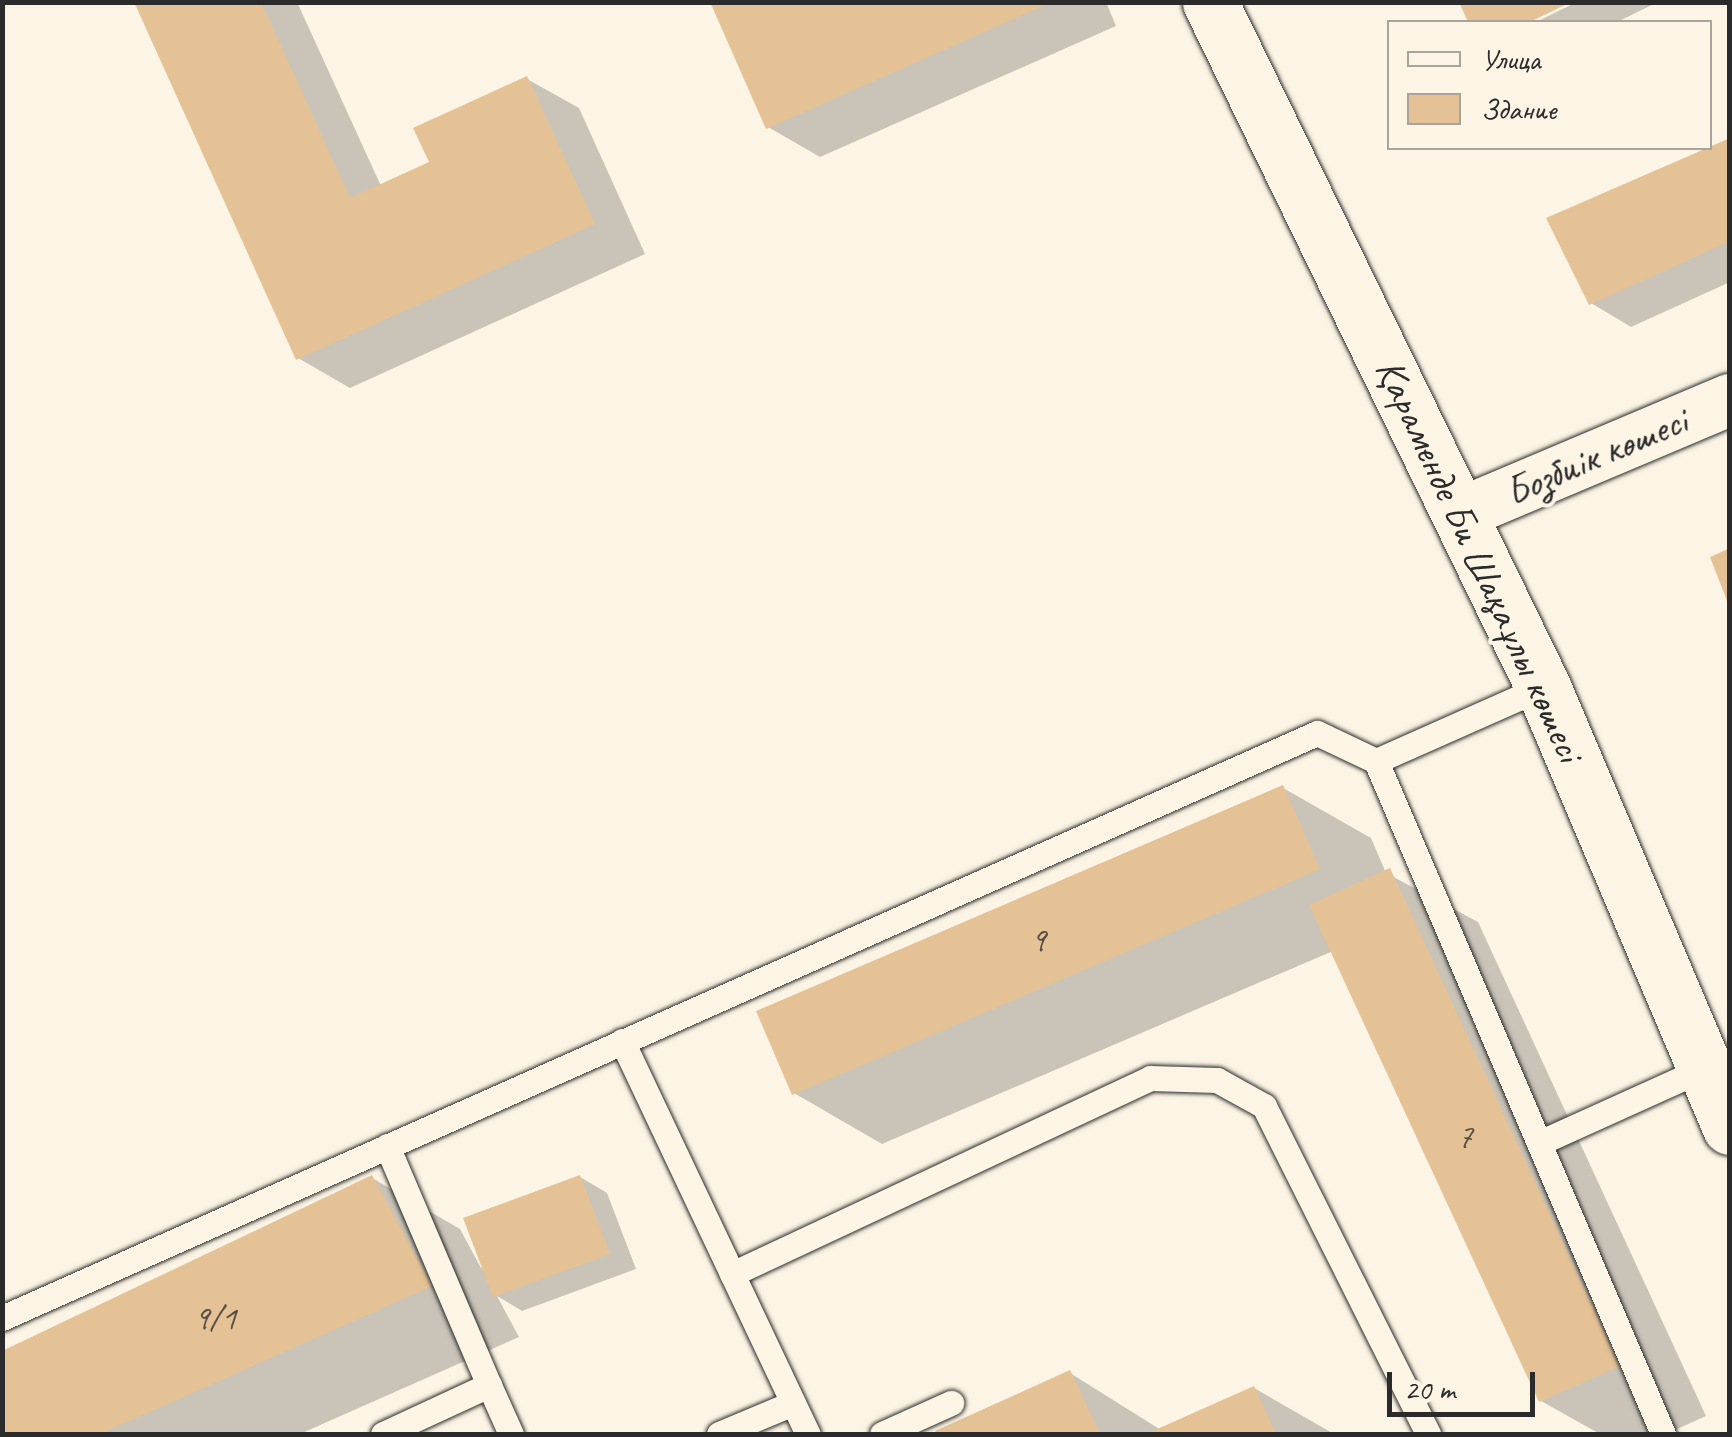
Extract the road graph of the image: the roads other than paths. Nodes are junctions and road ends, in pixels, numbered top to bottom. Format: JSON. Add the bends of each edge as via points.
{"nodes":[{"id":1,"x":1210,"y":2,"type":"edge"},
{"id":2,"x":1730,"y":400,"type":"edge"},
{"id":3,"x":1462,"y":513,"type":"junction"},
{"id":4,"x":1544,"y":686,"type":"junction"},
{"id":5,"x":1376,"y":761,"type":"junction"},
{"id":6,"x":622,"y":1041,"type":"junction"},
{"id":7,"x":1705,"y":1068,"type":"junction"},
{"id":8,"x":1730,"y":1127,"type":"edge"},
{"id":9,"x":1539,"y":1143,"type":"junction"},
{"id":10,"x":388,"y":1146,"type":"junction"},
{"id":11,"x":732,"y":1274,"type":"junction"},
{"id":12,"x":2,"y":1318,"type":"edge"},
{"id":13,"x":489,"y":1385,"type":"junction"},
{"id":14,"x":794,"y":1403,"type":"junction"},
{"id":15,"x":951,"y":1403,"type":"dead end"},
{"id":16,"x":383,"y":1434,"type":"edge"},
{"id":17,"x":511,"y":1434,"type":"edge"},
{"id":18,"x":719,"y":1434,"type":"edge"},
{"id":19,"x":808,"y":1434,"type":"edge"},
{"id":20,"x":882,"y":1434,"type":"edge"},
{"id":21,"x":1428,"y":1434,"type":"edge"},
{"id":22,"x":1663,"y":1434,"type":"edge"}],
"edges":[{"from":1,"to":3,"type":"street","name":"Қараменде Би Шақаұлы көшесі"},
{"from":2,"to":3,"type":"street","name":"Бозбиік көшесі"},
{"from":3,"to":4,"type":"street","name":"Қараменде Би Шақаұлы көшесі"},
{"from":4,"to":5,"type":"lane"},
{"from":4,"to":7,"type":"street","name":"Қараменде Би Шақаұлы көшесі"},
{"from":5,"to":6,"type":"lane","via":[[1317,733],[1281,746]]},
{"from":5,"to":9,"type":"lane"},
{"from":6,"to":10,"type":"lane"},
{"from":6,"to":11,"type":"lane"},
{"from":7,"to":8,"type":"street","name":"Қараменде Би Шақаұлы көшесі"},
{"from":7,"to":9,"type":"lane"},
{"from":9,"to":22,"type":"lane"},
{"from":10,"to":12,"type":"lane"},
{"from":10,"to":13,"type":"lane"},
{"from":11,"to":14,"type":"lane"},
{"from":11,"to":21,"type":"lane","via":[[1150,1078],[1216,1080],[1264,1106]]},
{"from":13,"to":16,"type":"lane"},
{"from":13,"to":17,"type":"lane"},
{"from":14,"to":18,"type":"lane"},
{"from":14,"to":19,"type":"lane"},
{"from":15,"to":20,"type":"lane"}]}
